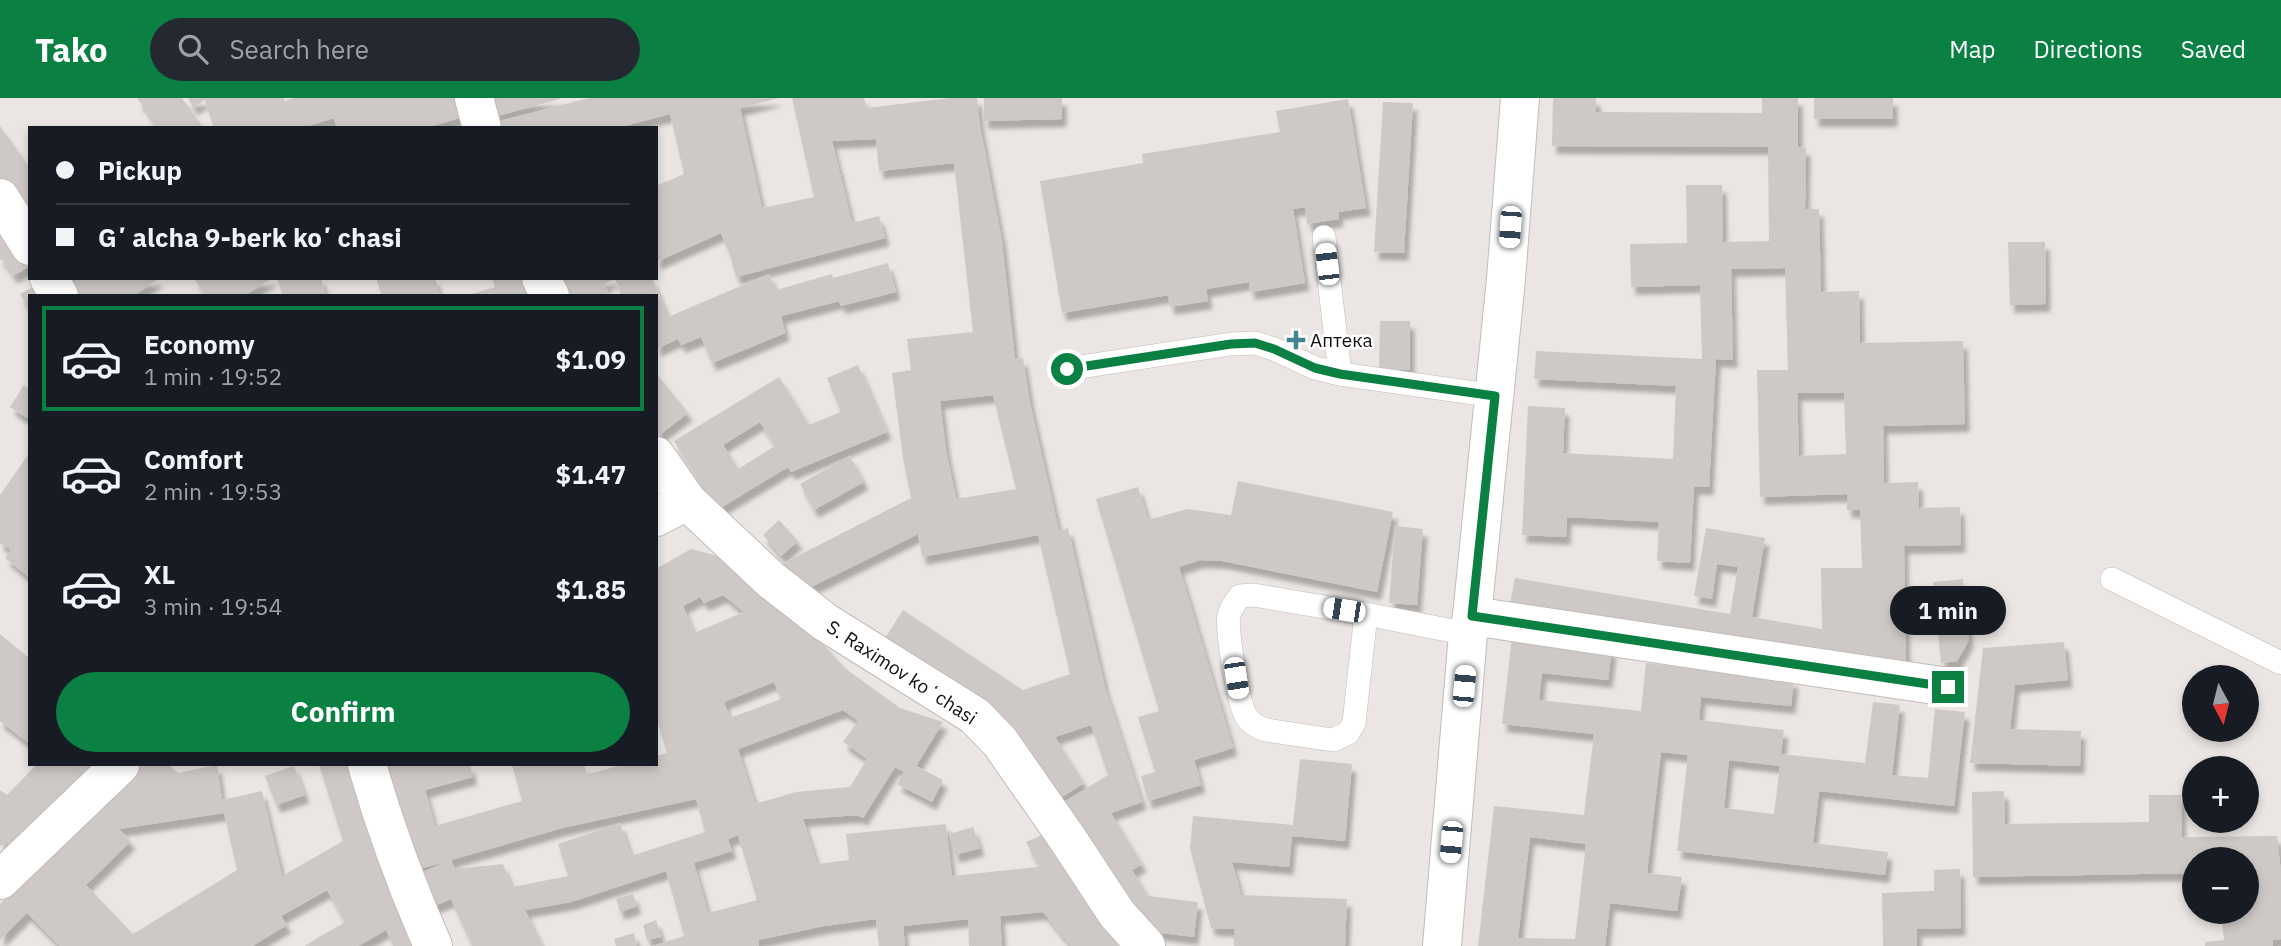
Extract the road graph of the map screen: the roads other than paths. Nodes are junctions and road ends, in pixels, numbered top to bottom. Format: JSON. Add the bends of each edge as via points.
{"nodes":[{"id":1,"x":474,"y":98,"type":"edge"},
{"id":2,"x":1520,"y":98,"type":"edge"},
{"id":3,"x":481,"y":126,"type":"edge"},
{"id":4,"x":0,"y":198,"type":"edge"},
{"id":5,"x":1324,"y":237,"type":"dead end"},
{"id":6,"x":28,"y":243,"type":"edge"},
{"id":7,"x":1067,"y":369,"type":"dead end"},
{"id":8,"x":1340,"y":374,"type":"junction"},
{"id":9,"x":1495,"y":396,"type":"junction"},
{"id":10,"x":658,"y":463,"type":"edge"},
{"id":11,"x":671,"y":509,"type":"edge"},
{"id":12,"x":2112,"y":579,"type":"dead end"},
{"id":13,"x":1366,"y":614,"type":"junction"},
{"id":14,"x":1470,"y":625,"type":"junction"},
{"id":15,"x":2281,"y":663,"type":"edge"},
{"id":16,"x":1948,"y":687,"type":"dead end"},
{"id":17,"x":119,"y":766,"type":"edge"},
{"id":18,"x":368,"y":766,"type":"edge"},
{"id":19,"x":4,"y":869,"type":"edge"},
{"id":20,"x":433,"y":946,"type":"edge"},
{"id":21,"x":1146,"y":946,"type":"edge"},
{"id":22,"x":1442,"y":946,"type":"edge"}],
"edges":[{"from":1,"to":3,"type":"street"},
{"from":2,"to":9,"type":"street"},
{"from":4,"to":6,"type":"street"},
{"from":5,"to":8,"type":"lane"},
{"from":7,"to":8,"type":"lane","via":[[1255,343]]},
{"from":8,"to":9,"type":"lane"},
{"from":9,"to":14,"type":"street"},
{"from":10,"to":11,"type":"street","name":"S. Raximov koʻchasi"},
{"from":11,"to":21,"type":"street","name":"S. Raximov koʻchasi","via":[[825,622],[975,716],[1000,742],[1116,914]]},
{"from":12,"to":15,"type":"lane"},
{"from":13,"to":13,"type":"lane","via":[[1240,596],[1229,616],[1229,629],[1246,717],[1266,730],[1333,740],[1348,733],[1354,723]]},
{"from":13,"to":14,"type":"lane"},
{"from":14,"to":16,"type":"street"},
{"from":14,"to":22,"type":"street"},
{"from":17,"to":19,"type":"street"},
{"from":18,"to":20,"type":"street","via":[[407,886]]}]}
